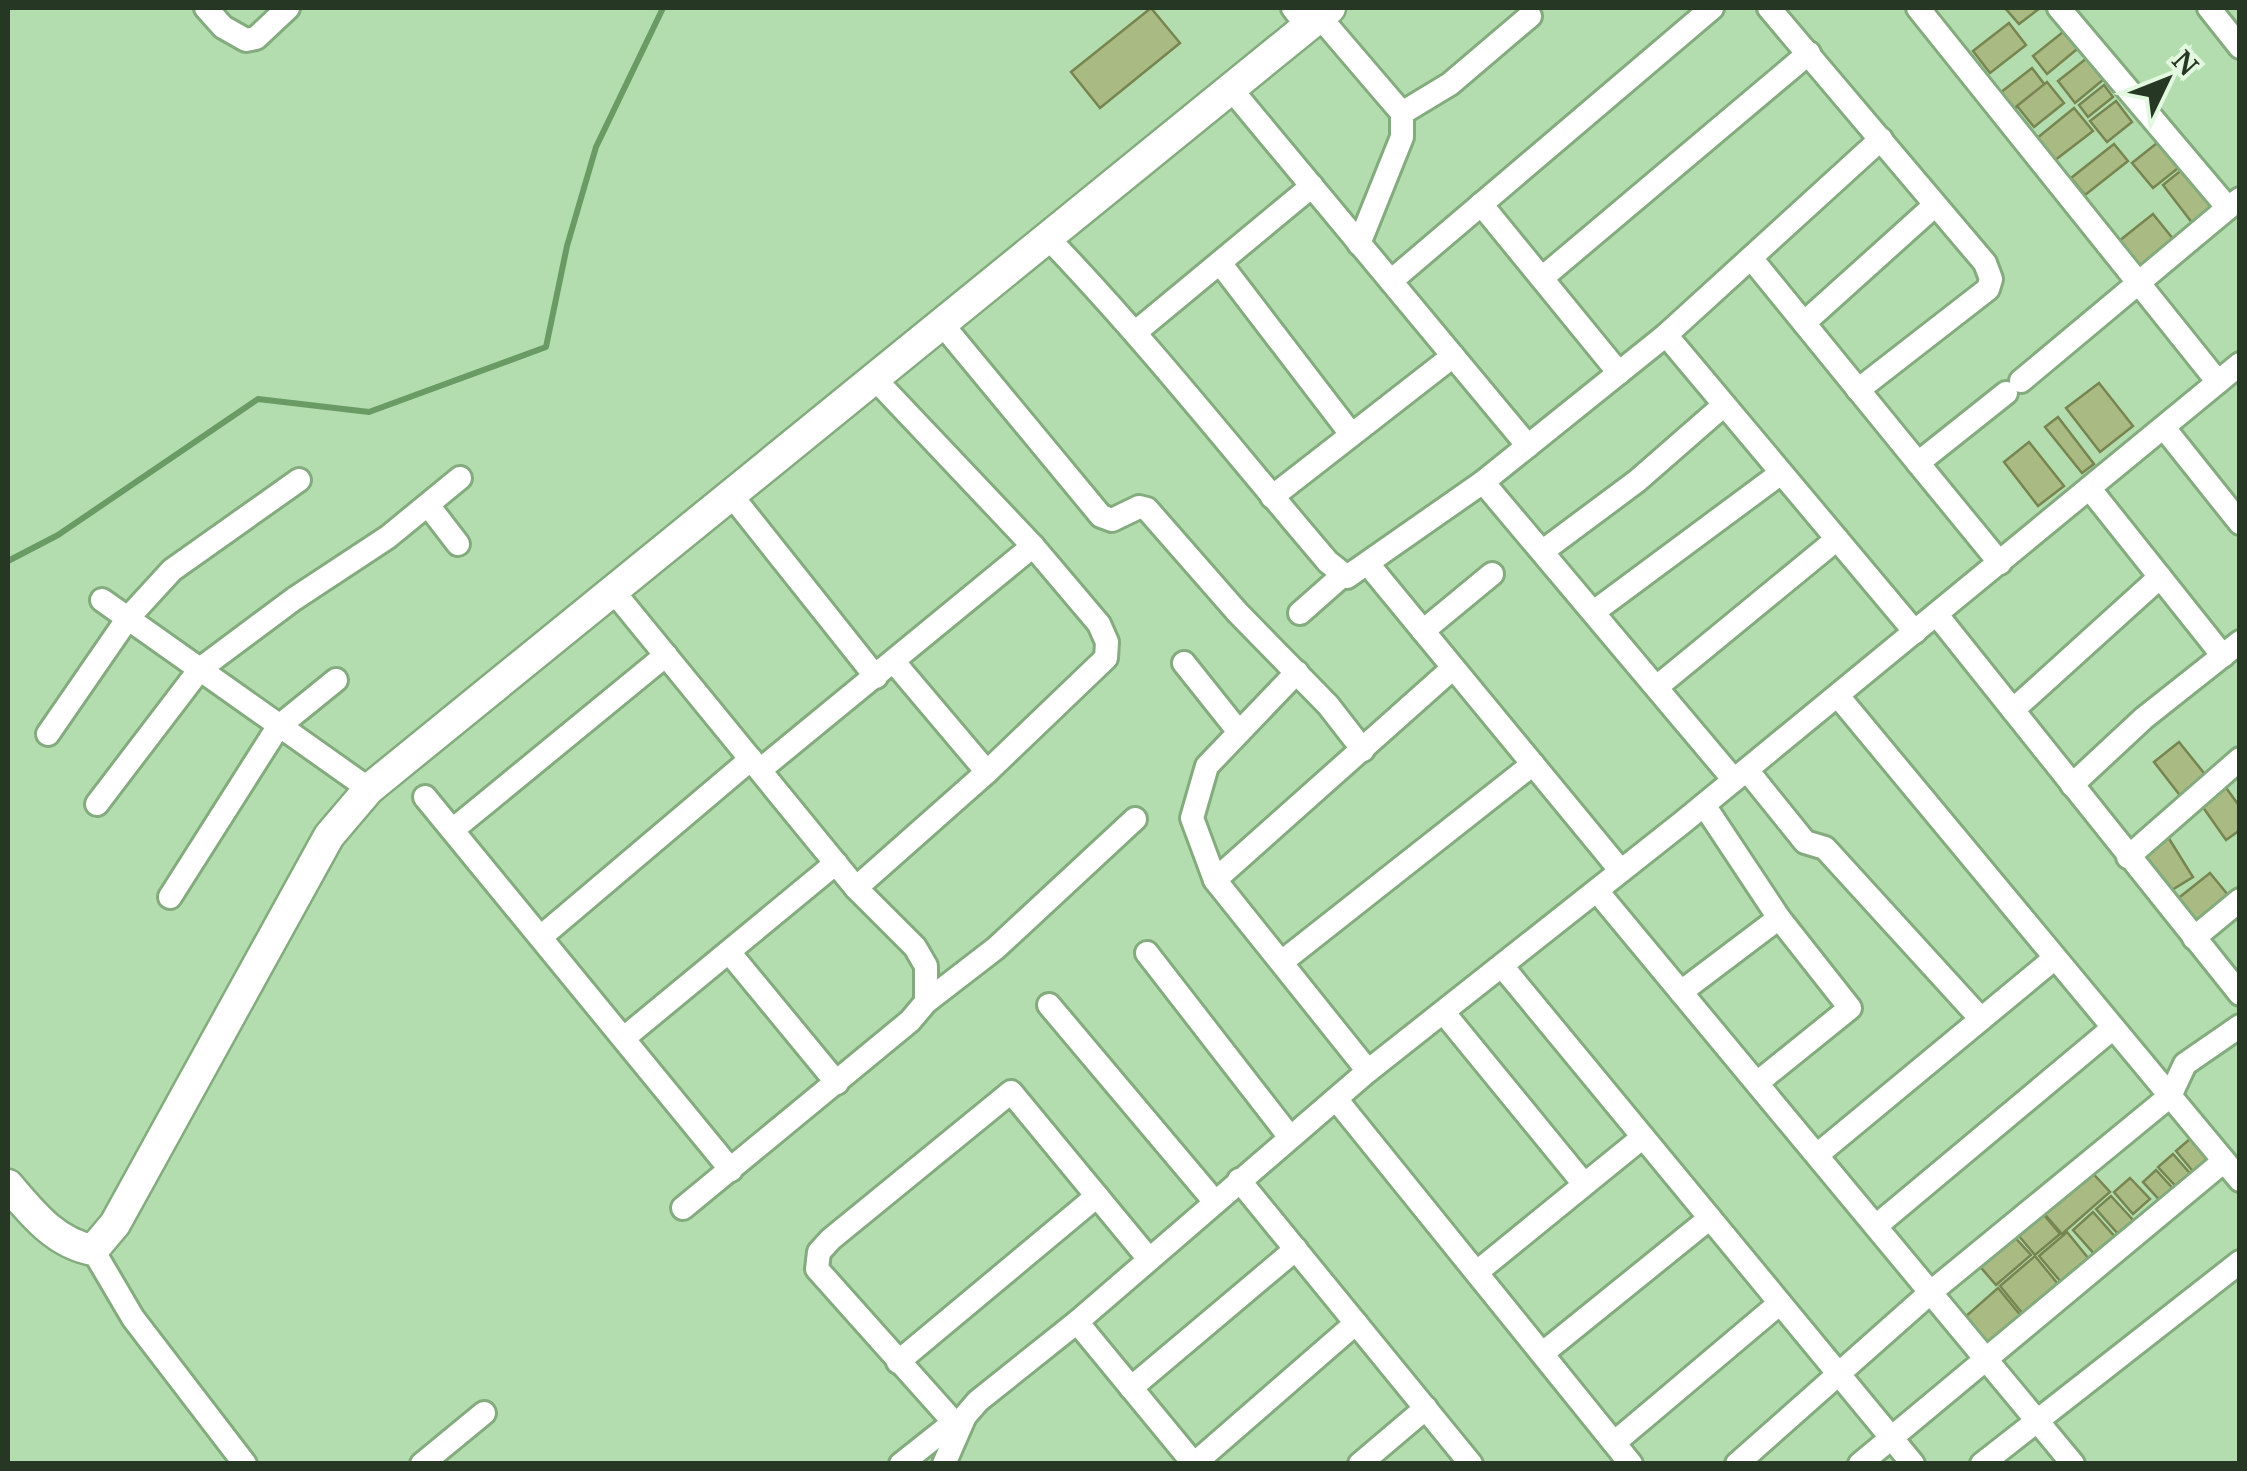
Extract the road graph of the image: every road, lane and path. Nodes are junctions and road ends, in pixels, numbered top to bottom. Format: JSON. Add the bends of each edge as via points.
{"nodes":[{"id":1,"x":206,"y":8,"type":"edge"},
{"id":2,"x":288,"y":8,"type":"edge"},
{"id":3,"x":1712,"y":8,"type":"edge"},
{"id":4,"x":1769,"y":8,"type":"edge"},
{"id":5,"x":1918,"y":8,"type":"edge"},
{"id":6,"x":2058,"y":8,"type":"edge"},
{"id":7,"x":2209,"y":8,"type":"edge"},
{"id":8,"x":1312,"y":14,"type":"edge"},
{"id":9,"x":1530,"y":16,"type":"dead end"},
{"id":10,"x":2240,"y":47,"type":"edge"},
{"id":11,"x":1808,"y":54,"type":"junction"},
{"id":12,"x":1230,"y":88,"type":"junction"},
{"id":13,"x":1402,"y":113,"type":"junction"},
{"id":14,"x":1882,"y":139,"type":"junction"},
{"id":15,"x":1312,"y":186,"type":"junction"},
{"id":16,"x":2234,"y":203,"type":"edge"},
{"id":17,"x":1481,"y":204,"type":"junction"},
{"id":18,"x":1934,"y":206,"type":"junction"},
{"id":19,"x":1048,"y":238,"type":"junction"},
{"id":20,"x":1359,"y":244,"type":"junction"},
{"id":21,"x":1751,"y":258,"type":"junction"},
{"id":22,"x":1220,"y":263,"type":"junction"},
{"id":23,"x":1542,"y":278,"type":"junction"},
{"id":24,"x":2140,"y":280,"type":"junction"},
{"id":25,"x":1390,"y":281,"type":"junction"},
{"id":26,"x":1804,"y":323,"type":"junction"},
{"id":27,"x":942,"y":324,"type":"junction"},
{"id":28,"x":1137,"y":331,"type":"junction"},
{"id":29,"x":1666,"y":336,"type":"junction"},
{"id":30,"x":1453,"y":356,"type":"junction"},
{"id":31,"x":2240,"y":364,"type":"edge"},
{"id":32,"x":1619,"y":374,"type":"junction"},
{"id":33,"x":874,"y":379,"type":"junction"},
{"id":34,"x":2218,"y":382,"type":"junction"},
{"id":35,"x":1858,"y":390,"type":"junction"},
{"id":36,"x":1724,"y":404,"type":"junction"},
{"id":37,"x":2165,"y":429,"type":"junction"},
{"id":38,"x":1351,"y":434,"type":"junction"},
{"id":39,"x":1528,"y":446,"type":"junction"},
{"id":40,"x":1918,"y":462,"type":"junction"},
{"id":41,"x":1781,"y":473,"type":"junction"},
{"id":42,"x":460,"y":478,"type":"dead end"},
{"id":43,"x":298,"y":480,"type":"dead end"},
{"id":44,"x":1484,"y":482,"type":"junction"},
{"id":45,"x":2090,"y":489,"type":"junction"},
{"id":46,"x":732,"y":496,"type":"junction"},
{"id":47,"x":1272,"y":496,"type":"junction"},
{"id":48,"x":428,"y":504,"type":"junction"},
{"id":49,"x":2240,"y":523,"type":"edge"},
{"id":50,"x":1836,"y":539,"type":"junction"},
{"id":51,"x":458,"y":544,"type":"dead end"},
{"id":52,"x":1034,"y":546,"type":"junction"},
{"id":53,"x":1542,"y":551,"type":"junction"},
{"id":54,"x":2000,"y":563,"type":"junction"},
{"id":55,"x":1368,"y":564,"type":"junction"},
{"id":56,"x":1492,"y":574,"type":"dead end"},
{"id":57,"x":1343,"y":575,"type":"junction"},
{"id":58,"x":2160,"y":577,"type":"junction"},
{"id":59,"x":614,"y":592,"type":"junction"},
{"id":60,"x":102,"y":600,"type":"dead end"},
{"id":61,"x":1596,"y":611,"type":"junction"},
{"id":62,"x":1300,"y":613,"type":"dead end"},
{"id":63,"x":1937,"y":615,"type":"junction"},
{"id":64,"x":128,"y":618,"type":"junction"},
{"id":65,"x":1423,"y":631,"type":"junction"},
{"id":66,"x":1915,"y":632,"type":"junction"},
{"id":67,"x":2231,"y":649,"type":"edge"},
{"id":68,"x":666,"y":655,"type":"junction"},
{"id":69,"x":1184,"y":663,"type":"dead end"},
{"id":70,"x":1454,"y":668,"type":"junction"},
{"id":71,"x":200,"y":669,"type":"junction"},
{"id":72,"x":885,"y":670,"type":"junction"},
{"id":73,"x":1297,"y":672,"type":"junction"},
{"id":74,"x":336,"y":680,"type":"dead end"},
{"id":75,"x":1658,"y":686,"type":"junction"},
{"id":76,"x":1838,"y":696,"type":"junction"},
{"id":77,"x":2013,"y":710,"type":"junction"},
{"id":78,"x":278,"y":726,"type":"junction"},
{"id":79,"x":1239,"y":732,"type":"junction"},
{"id":80,"x":48,"y":734,"type":"dead end"},
{"id":81,"x":1363,"y":750,"type":"junction"},
{"id":82,"x":2240,"y":759,"type":"edge"},
{"id":83,"x":755,"y":764,"type":"junction"},
{"id":84,"x":1533,"y":764,"type":"junction"},
{"id":85,"x":987,"y":772,"type":"junction"},
{"id":86,"x":1741,"y":775,"type":"junction"},
{"id":87,"x":2072,"y":785,"type":"junction"},
{"id":88,"x":369,"y":789,"type":"junction"},
{"id":89,"x":425,"y":796,"type":"dead end"},
{"id":90,"x":97,"y":804,"type":"dead end"},
{"id":91,"x":1704,"y":805,"type":"junction"},
{"id":92,"x":1134,"y":819,"type":"dead end"},
{"id":93,"x":454,"y":828,"type":"junction"},
{"id":94,"x":2128,"y":857,"type":"junction"},
{"id":95,"x":836,"y":864,"type":"junction"},
{"id":96,"x":1622,"y":871,"type":"junction"},
{"id":97,"x":1215,"y":880,"type":"junction"},
{"id":98,"x":856,"y":888,"type":"junction"},
{"id":99,"x":1597,"y":891,"type":"junction"},
{"id":100,"x":170,"y":897,"type":"dead end"},
{"id":101,"x":2240,"y":900,"type":"edge"},
{"id":102,"x":1779,"y":918,"type":"junction"},
{"id":103,"x":542,"y":936,"type":"junction"},
{"id":104,"x":2194,"y":938,"type":"junction"},
{"id":105,"x":729,"y":952,"type":"junction"},
{"id":106,"x":1147,"y":953,"type":"dead end"},
{"id":107,"x":2056,"y":958,"type":"junction"},
{"id":108,"x":1284,"y":961,"type":"junction"},
{"id":109,"x":1502,"y":966,"type":"junction"},
{"id":110,"x":1682,"y":992,"type":"junction"},
{"id":111,"x":2240,"y":994,"type":"edge"},
{"id":112,"x":926,"y":1002,"type":"junction"},
{"id":113,"x":1049,"y":1005,"type":"dead end"},
{"id":114,"x":1444,"y":1013,"type":"junction"},
{"id":115,"x":1981,"y":1020,"type":"junction"},
{"id":116,"x":2240,"y":1026,"type":"edge"},
{"id":117,"x":2113,"y":1028,"type":"junction"},
{"id":118,"x":624,"y":1038,"type":"junction"},
{"id":119,"x":1368,"y":1070,"type":"junction"},
{"id":120,"x":837,"y":1083,"type":"junction"},
{"id":121,"x":1757,"y":1083,"type":"junction"},
{"id":122,"x":2170,"y":1096,"type":"junction"},
{"id":123,"x":1336,"y":1099,"type":"junction"},
{"id":124,"x":1289,"y":1136,"type":"junction"},
{"id":125,"x":1643,"y":1136,"type":"junction"},
{"id":126,"x":1816,"y":1155,"type":"junction"},
{"id":127,"x":2224,"y":1161,"type":"junction"},
{"id":128,"x":731,"y":1170,"type":"junction"},
{"id":129,"x":1239,"y":1180,"type":"junction"},
{"id":130,"x":2240,"y":1180,"type":"edge"},
{"id":131,"x":1584,"y":1184,"type":"junction"},
{"id":132,"x":8,"y":1186,"type":"edge"},
{"id":133,"x":1097,"y":1196,"type":"junction"},
{"id":134,"x":1216,"y":1202,"type":"junction"},
{"id":135,"x":683,"y":1208,"type":"dead end"},
{"id":136,"x":1710,"y":1218,"type":"junction"},
{"id":137,"x":1876,"y":1226,"type":"junction"},
{"id":138,"x":1296,"y":1249,"type":"junction"},
{"id":139,"x":93,"y":1250,"type":"junction"},
{"id":140,"x":1149,"y":1259,"type":"junction"},
{"id":141,"x":2240,"y":1262,"type":"edge"},
{"id":142,"x":1477,"y":1272,"type":"junction"},
{"id":143,"x":1931,"y":1292,"type":"junction"},
{"id":144,"x":1780,"y":1302,"type":"junction"},
{"id":145,"x":1077,"y":1322,"type":"junction"},
{"id":146,"x":1356,"y":1323,"type":"junction"},
{"id":147,"x":1543,"y":1353,"type":"junction"},
{"id":148,"x":1985,"y":1358,"type":"junction"},
{"id":149,"x":898,"y":1362,"type":"junction"},
{"id":150,"x":1840,"y":1375,"type":"junction"},
{"id":151,"x":1131,"y":1388,"type":"junction"},
{"id":152,"x":1426,"y":1408,"type":"junction"},
{"id":153,"x":484,"y":1413,"type":"dead end"},
{"id":154,"x":2037,"y":1420,"type":"junction"},
{"id":155,"x":956,"y":1425,"type":"junction"},
{"id":156,"x":1891,"y":1437,"type":"junction"},
{"id":157,"x":1614,"y":1442,"type":"junction"},
{"id":158,"x":236,"y":1461,"type":"edge"},
{"id":159,"x":422,"y":1464,"type":"edge"},
{"id":160,"x":901,"y":1464,"type":"edge"},
{"id":161,"x":944,"y":1464,"type":"edge"},
{"id":162,"x":1194,"y":1464,"type":"edge"},
{"id":163,"x":1360,"y":1464,"type":"edge"},
{"id":164,"x":1471,"y":1464,"type":"edge"},
{"id":165,"x":1631,"y":1464,"type":"edge"},
{"id":166,"x":1738,"y":1464,"type":"edge"},
{"id":167,"x":1860,"y":1464,"type":"edge"},
{"id":168,"x":1913,"y":1464,"type":"edge"},
{"id":169,"x":1982,"y":1464,"type":"edge"},
{"id":170,"x":2073,"y":1464,"type":"edge"}],
"edges":[{"from":1,"to":2,"type":"street","via":[[246,40]]},
{"from":3,"to":17,"type":"street"},
{"from":4,"to":11,"type":"street"},
{"from":5,"to":24,"type":"street"},
{"from":6,"to":16,"type":"street"},
{"from":7,"to":10,"type":"street"},
{"from":8,"to":12,"type":"street"},
{"from":8,"to":13,"type":"street"},
{"from":9,"to":13,"type":"street","via":[[1450,84]]},
{"from":11,"to":14,"type":"street"},
{"from":11,"to":23,"type":"street"},
{"from":12,"to":15,"type":"street"},
{"from":12,"to":19,"type":"street"},
{"from":13,"to":20,"type":"street","via":[[1402,137]]},
{"from":14,"to":18,"type":"street"},
{"from":14,"to":21,"type":"street"},
{"from":15,"to":20,"type":"street"},
{"from":15,"to":22,"type":"street"},
{"from":16,"to":24,"type":"street"},
{"from":17,"to":23,"type":"street"},
{"from":17,"to":25,"type":"street"},
{"from":18,"to":26,"type":"street"},
{"from":18,"to":35,"type":"street","via":[[1985,263],[1988,289]]},
{"from":19,"to":27,"type":"street"},
{"from":19,"to":28,"type":"street"},
{"from":20,"to":25,"type":"street"},
{"from":21,"to":26,"type":"street"},
{"from":21,"to":29,"type":"street"},
{"from":22,"to":28,"type":"street"},
{"from":22,"to":38,"type":"street"},
{"from":23,"to":32,"type":"street"},
{"from":24,"to":34,"type":"street"},
{"from":24,"to":40,"type":"street"},
{"from":25,"to":30,"type":"street"},
{"from":26,"to":35,"type":"street"},
{"from":27,"to":33,"type":"street"},
{"from":27,"to":73,"type":"street","via":[[1101,516],[1112,520],[1148,509]]},
{"from":28,"to":47,"type":"street"},
{"from":29,"to":32,"type":"street"},
{"from":29,"to":36,"type":"street"},
{"from":30,"to":38,"type":"street"},
{"from":30,"to":39,"type":"street"},
{"from":31,"to":34,"type":"street"},
{"from":32,"to":39,"type":"street"},
{"from":33,"to":46,"type":"street"},
{"from":33,"to":52,"type":"street"},
{"from":34,"to":37,"type":"street"},
{"from":35,"to":40,"type":"street"},
{"from":36,"to":41,"type":"street"},
{"from":36,"to":53,"type":"street","via":[[1637,481]]},
{"from":37,"to":45,"type":"street"},
{"from":37,"to":49,"type":"street"},
{"from":38,"to":47,"type":"street"},
{"from":39,"to":44,"type":"street"},
{"from":40,"to":54,"type":"street"},
{"from":41,"to":50,"type":"street"},
{"from":41,"to":61,"type":"street"},
{"from":42,"to":48,"type":"street"},
{"from":43,"to":64,"type":"street","via":[[172,570]]},
{"from":44,"to":53,"type":"street"},
{"from":44,"to":55,"type":"street"},
{"from":45,"to":54,"type":"street"},
{"from":45,"to":58,"type":"street"},
{"from":46,"to":59,"type":"street"},
{"from":46,"to":72,"type":"street"},
{"from":47,"to":57,"type":"street"},
{"from":48,"to":51,"type":"street"},
{"from":48,"to":71,"type":"street"},
{"from":50,"to":66,"type":"street"},
{"from":50,"to":75,"type":"street"},
{"from":52,"to":72,"type":"street"},
{"from":52,"to":85,"type":"street","via":[[1099,624],[1106,658]]},
{"from":53,"to":61,"type":"street"},
{"from":54,"to":63,"type":"street"},
{"from":55,"to":57,"type":"street"},
{"from":55,"to":65,"type":"street"},
{"from":56,"to":65,"type":"street"},
{"from":57,"to":62,"type":"street"},
{"from":58,"to":67,"type":"street"},
{"from":58,"to":77,"type":"street"},
{"from":59,"to":68,"type":"street"},
{"from":59,"to":88,"type":"street"},
{"from":60,"to":64,"type":"street"},
{"from":61,"to":75,"type":"street"},
{"from":63,"to":66,"type":"street"},
{"from":63,"to":77,"type":"street"},
{"from":64,"to":71,"type":"street"},
{"from":64,"to":80,"type":"street"},
{"from":65,"to":70,"type":"street"},
{"from":66,"to":76,"type":"street"},
{"from":67,"to":87,"type":"street"},
{"from":68,"to":83,"type":"street"},
{"from":68,"to":93,"type":"street"},
{"from":69,"to":79,"type":"street"},
{"from":70,"to":81,"type":"street"},
{"from":70,"to":84,"type":"street"},
{"from":71,"to":78,"type":"street"},
{"from":71,"to":90,"type":"street"},
{"from":72,"to":83,"type":"street"},
{"from":72,"to":85,"type":"street"},
{"from":73,"to":79,"type":"street"},
{"from":73,"to":81,"type":"street"},
{"from":74,"to":78,"type":"street"},
{"from":75,"to":86,"type":"street"},
{"from":76,"to":86,"type":"street"},
{"from":76,"to":107,"type":"street"},
{"from":77,"to":87,"type":"street"},
{"from":78,"to":88,"type":"street"},
{"from":78,"to":100,"type":"street"},
{"from":79,"to":97,"type":"street","via":[[1207,766],[1195,798],[1192,818]]},
{"from":81,"to":97,"type":"street"},
{"from":82,"to":94,"type":"street"},
{"from":83,"to":95,"type":"street"},
{"from":83,"to":103,"type":"street"},
{"from":84,"to":96,"type":"street"},
{"from":84,"to":108,"type":"street"},
{"from":85,"to":98,"type":"street"},
{"from":86,"to":91,"type":"street"},
{"from":86,"to":115,"type":"street","via":[[1805,842],[1826,848]]},
{"from":87,"to":94,"type":"street"},
{"from":88,"to":139,"type":"street","via":[[328,836],[114,1224]]},
{"from":89,"to":93,"type":"street"},
{"from":91,"to":96,"type":"street"},
{"from":91,"to":102,"type":"street"},
{"from":92,"to":112,"type":"street","via":[[996,948]]},
{"from":93,"to":103,"type":"street"},
{"from":94,"to":104,"type":"street"},
{"from":95,"to":98,"type":"street"},
{"from":95,"to":105,"type":"street"},
{"from":96,"to":99,"type":"street"},
{"from":97,"to":108,"type":"street"},
{"from":98,"to":112,"type":"street","via":[[915,947],[926,966]]},
{"from":99,"to":109,"type":"street"},
{"from":99,"to":110,"type":"street"},
{"from":101,"to":104,"type":"street"},
{"from":102,"to":110,"type":"street"},
{"from":102,"to":121,"type":"street","via":[[1850,1008]]},
{"from":103,"to":118,"type":"street"},
{"from":104,"to":111,"type":"street"},
{"from":105,"to":118,"type":"street"},
{"from":105,"to":120,"type":"street"},
{"from":106,"to":124,"type":"street"},
{"from":107,"to":115,"type":"street"},
{"from":107,"to":117,"type":"street"},
{"from":108,"to":119,"type":"street"},
{"from":109,"to":114,"type":"street"},
{"from":109,"to":125,"type":"street"},
{"from":110,"to":121,"type":"street"},
{"from":112,"to":120,"type":"street"},
{"from":113,"to":134,"type":"street"},
{"from":114,"to":119,"type":"street"},
{"from":114,"to":131,"type":"street"},
{"from":115,"to":126,"type":"street"},
{"from":116,"to":122,"type":"street","via":[[2185,1064]]},
{"from":117,"to":122,"type":"street"},
{"from":117,"to":137,"type":"street"},
{"from":118,"to":128,"type":"street"},
{"from":119,"to":123,"type":"street"},
{"from":120,"to":128,"type":"street"},
{"from":121,"to":126,"type":"street"},
{"from":122,"to":127,"type":"street"},
{"from":122,"to":143,"type":"street"},
{"from":123,"to":124,"type":"street"},
{"from":123,"to":142,"type":"street"},
{"from":124,"to":129,"type":"street"},
{"from":125,"to":131,"type":"street"},
{"from":125,"to":136,"type":"street"},
{"from":126,"to":137,"type":"street"},
{"from":127,"to":130,"type":"street"},
{"from":127,"to":148,"type":"street"},
{"from":128,"to":135,"type":"street"},
{"from":129,"to":134,"type":"street"},
{"from":129,"to":138,"type":"street"},
{"from":131,"to":142,"type":"street"},
{"from":132,"to":139,"type":"street","via":[[45,1227]]},
{"from":133,"to":140,"type":"street"},
{"from":133,"to":149,"type":"street"},
{"from":133,"to":149,"type":"street","via":[[1011,1092],[832,1239],[819,1252],[817,1269]]},
{"from":134,"to":140,"type":"street"},
{"from":136,"to":144,"type":"street"},
{"from":136,"to":147,"type":"street"},
{"from":137,"to":143,"type":"street"},
{"from":138,"to":146,"type":"street"},
{"from":138,"to":151,"type":"street"},
{"from":139,"to":158,"type":"street","via":[[133,1318]]},
{"from":140,"to":145,"type":"street"},
{"from":141,"to":154,"type":"street"},
{"from":142,"to":147,"type":"street"},
{"from":143,"to":148,"type":"street"},
{"from":143,"to":150,"type":"street"},
{"from":144,"to":150,"type":"street"},
{"from":144,"to":157,"type":"street"},
{"from":145,"to":151,"type":"street"},
{"from":145,"to":155,"type":"street"},
{"from":146,"to":152,"type":"street"},
{"from":146,"to":162,"type":"street"},
{"from":147,"to":157,"type":"street"},
{"from":148,"to":154,"type":"street"},
{"from":148,"to":156,"type":"street"},
{"from":149,"to":155,"type":"street"},
{"from":150,"to":156,"type":"street"},
{"from":150,"to":166,"type":"street"},
{"from":151,"to":162,"type":"street"},
{"from":152,"to":163,"type":"street"},
{"from":152,"to":164,"type":"street"},
{"from":153,"to":159,"type":"street"},
{"from":154,"to":169,"type":"street"},
{"from":154,"to":170,"type":"street"},
{"from":155,"to":160,"type":"street"},
{"from":155,"to":161,"type":"street"},
{"from":156,"to":167,"type":"street"},
{"from":156,"to":168,"type":"street"},
{"from":157,"to":165,"type":"street"}]}
